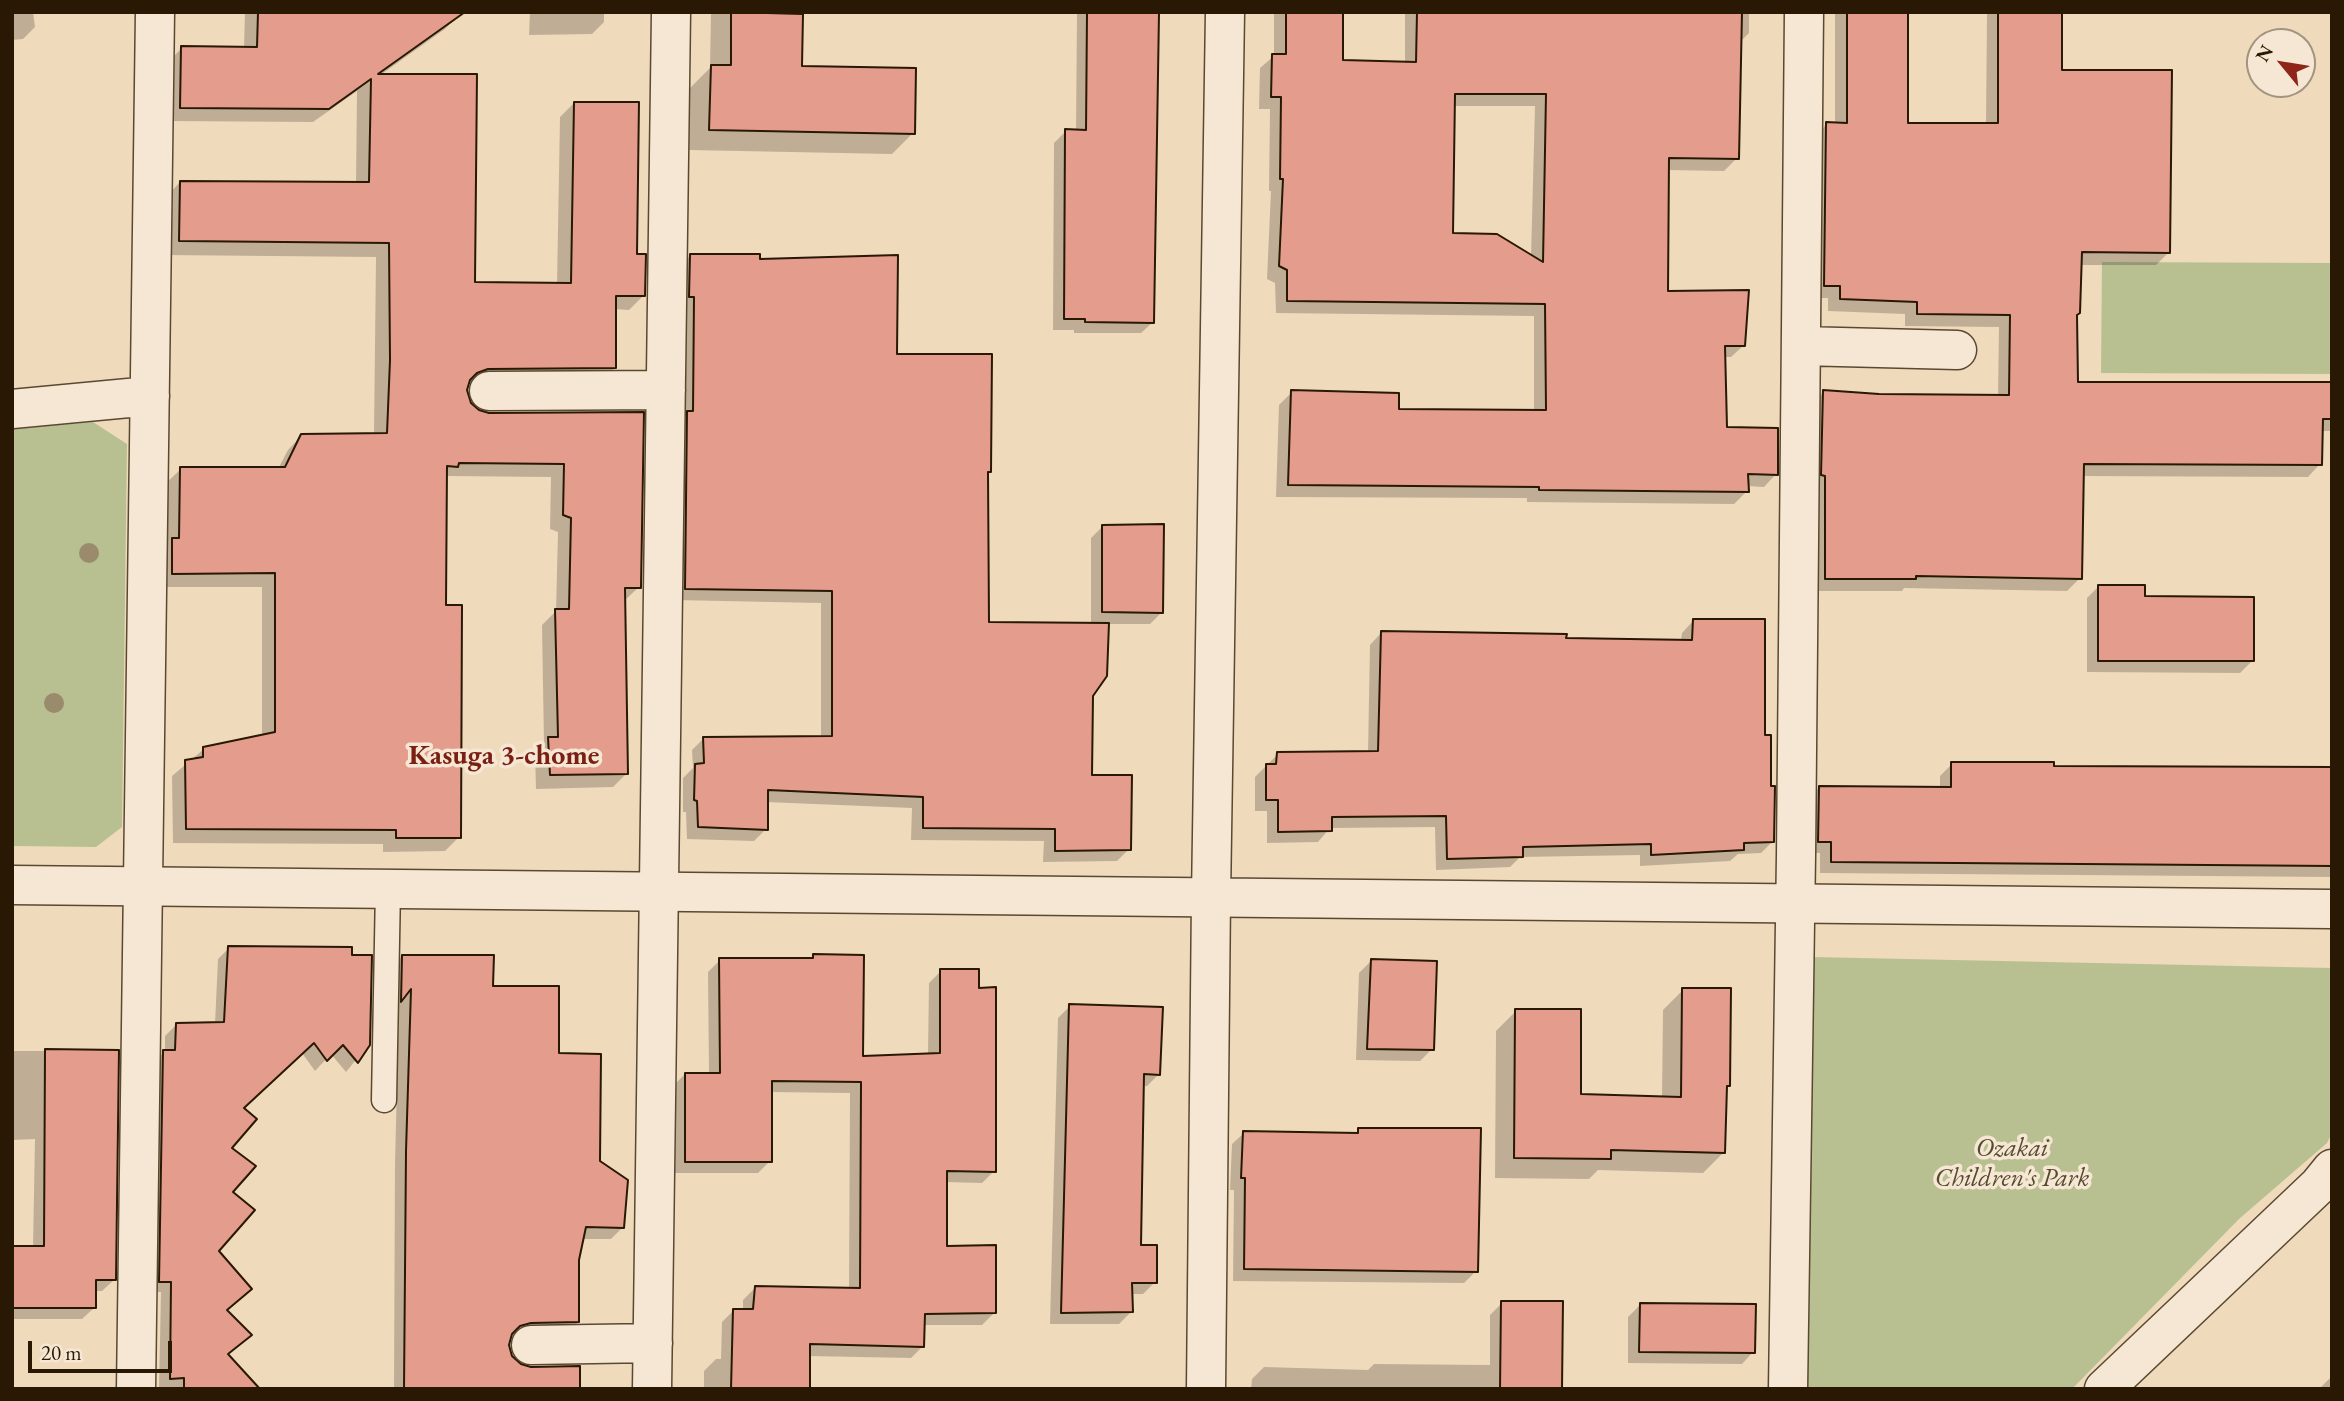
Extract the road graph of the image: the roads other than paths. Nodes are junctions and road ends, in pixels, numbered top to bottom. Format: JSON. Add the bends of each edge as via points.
{"nodes":[{"id":1,"x":155,"y":12,"type":"edge"},
{"id":2,"x":671,"y":12,"type":"edge"},
{"id":3,"x":1225,"y":12,"type":"edge"},
{"id":4,"x":1804,"y":12,"type":"edge"},
{"id":5,"x":1801,"y":346,"type":"junction"},
{"id":6,"x":1957,"y":350,"type":"dead end"},
{"id":7,"x":666,"y":390,"type":"junction"},
{"id":8,"x":489,"y":391,"type":"dead end"},
{"id":9,"x":150,"y":396,"type":"junction"},
{"id":10,"x":12,"y":409,"type":"edge"},
{"id":11,"x":12,"y":885,"type":"edge"},
{"id":12,"x":144,"y":885,"type":"junction"},
{"id":13,"x":388,"y":888,"type":"junction"},
{"id":14,"x":658,"y":892,"type":"junction"},
{"id":15,"x":1211,"y":897,"type":"junction"},
{"id":16,"x":1794,"y":905,"type":"junction"},
{"id":17,"x":2332,"y":909,"type":"edge"},
{"id":18,"x":384,"y":1100,"type":"dead end"},
{"id":19,"x":2332,"y":1169,"type":"edge"},
{"id":20,"x":653,"y":1343,"type":"junction"},
{"id":21,"x":531,"y":1345,"type":"dead end"},
{"id":22,"x":136,"y":1389,"type":"edge"},
{"id":23,"x":652,"y":1389,"type":"edge"},
{"id":24,"x":1206,"y":1389,"type":"edge"},
{"id":25,"x":1788,"y":1389,"type":"edge"},
{"id":26,"x":2104,"y":1389,"type":"edge"}],
"edges":[{"from":1,"to":9,"type":"street"},
{"from":2,"to":7,"type":"street"},
{"from":3,"to":15,"type":"street"},
{"from":4,"to":5,"type":"street"},
{"from":5,"to":6,"type":"street"},
{"from":5,"to":16,"type":"street"},
{"from":7,"to":8,"type":"street"},
{"from":7,"to":14,"type":"street"},
{"from":9,"to":10,"type":"street"},
{"from":9,"to":12,"type":"street"},
{"from":11,"to":12,"type":"street"},
{"from":12,"to":13,"type":"street"},
{"from":12,"to":22,"type":"street"},
{"from":13,"to":14,"type":"street"},
{"from":13,"to":18,"type":"lane"},
{"from":14,"to":15,"type":"street"},
{"from":14,"to":20,"type":"street"},
{"from":15,"to":16,"type":"street"},
{"from":15,"to":24,"type":"street"},
{"from":16,"to":17,"type":"street"},
{"from":16,"to":25,"type":"street"},
{"from":19,"to":26,"type":"street"},
{"from":20,"to":21,"type":"street"},
{"from":20,"to":23,"type":"street"}]}
